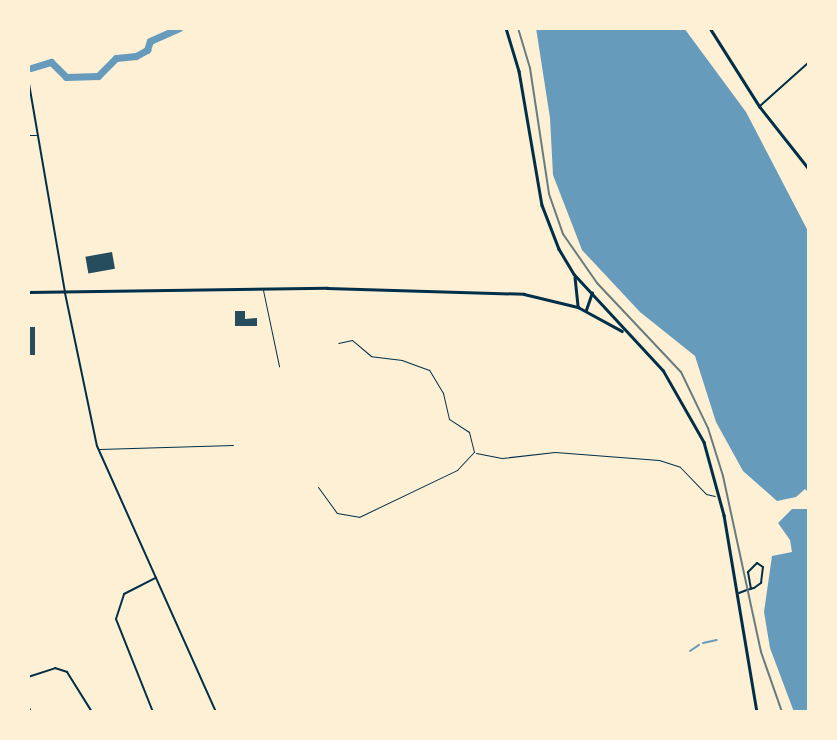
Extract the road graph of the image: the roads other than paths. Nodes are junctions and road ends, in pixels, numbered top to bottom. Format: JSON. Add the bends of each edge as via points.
{"nodes":[{"id":1,"x":506,"y":28,"type":"edge"},
{"id":2,"x":710,"y":28,"type":"edge"},
{"id":3,"x":809,"y":62,"type":"edge"},
{"id":4,"x":28,"y":78,"type":"edge"},
{"id":5,"x":760,"y":107,"type":"junction"},
{"id":6,"x":28,"y":135,"type":"edge"},
{"id":7,"x":38,"y":135,"type":"junction"},
{"id":8,"x":809,"y":169,"type":"edge"},
{"id":9,"x":574,"y":274,"type":"junction"},
{"id":10,"x":262,"y":288,"type":"junction"},
{"id":11,"x":28,"y":292,"type":"edge"},
{"id":12,"x":65,"y":293,"type":"junction"},
{"id":13,"x":592,"y":293,"type":"junction"},
{"id":14,"x":578,"y":307,"type":"junction"},
{"id":15,"x":586,"y":310,"type":"junction"},
{"id":16,"x":626,"y":334,"type":"junction"},
{"id":17,"x":338,"y":343,"type":"dead end"},
{"id":18,"x":279,"y":366,"type":"dead end"},
{"id":19,"x":233,"y":444,"type":"dead end"},
{"id":20,"x":99,"y":449,"type":"junction"},
{"id":21,"x":474,"y":452,"type":"junction"},
{"id":22,"x":318,"y":487,"type":"dead end"},
{"id":23,"x":720,"y":496,"type":"junction"},
{"id":24,"x":156,"y":578,"type":"junction"},
{"id":25,"x":751,"y":589,"type":"junction"},
{"id":26,"x":739,"y":593,"type":"junction"},
{"id":27,"x":28,"y":677,"type":"edge"},
{"id":28,"x":28,"y":706,"type":"edge"},
{"id":29,"x":31,"y":712,"type":"edge"},
{"id":30,"x":92,"y":712,"type":"edge"},
{"id":31,"x":153,"y":712,"type":"edge"},
{"id":32,"x":216,"y":712,"type":"edge"},
{"id":33,"x":757,"y":712,"type":"edge"}],
"edges":[{"from":1,"to":9,"type":"main road","via":[[519,71],[542,205]]},
{"from":2,"to":5,"type":"main road"},
{"from":3,"to":5,"type":"street"},
{"from":4,"to":7,"type":"street"},
{"from":5,"to":8,"type":"main road"},
{"from":6,"to":7,"type":"lane"},
{"from":7,"to":12,"type":"street"},
{"from":9,"to":13,"type":"main road"},
{"from":9,"to":14,"type":"main road"},
{"from":10,"to":12,"type":"main road"},
{"from":10,"to":14,"type":"main road","via":[[524,294]]},
{"from":10,"to":18,"type":"lane"},
{"from":11,"to":12,"type":"main road"},
{"from":12,"to":20,"type":"street"},
{"from":13,"to":15,"type":"main road"},
{"from":13,"to":16,"type":"main road"},
{"from":14,"to":15,"type":"main road"},
{"from":15,"to":16,"type":"main road"},
{"from":16,"to":23,"type":"main road","via":[[663,370],[691,412]]},
{"from":17,"to":21,"type":"lane","via":[[352,340],[370,356],[429,370],[443,393],[449,419],[469,432]]},
{"from":19,"to":20,"type":"lane"},
{"from":20,"to":24,"type":"street"},
{"from":21,"to":22,"type":"lane","via":[[457,470],[359,517],[337,513]]},
{"from":21,"to":23,"type":"lane","via":[[502,458],[555,452],[659,460],[689,472],[706,494]]},
{"from":23,"to":26,"type":"main road"},
{"from":24,"to":31,"type":"street","via":[[124,594],[116,619]]},
{"from":24,"to":32,"type":"street"},
{"from":25,"to":25,"type":"street","via":[[762,576],[757,563],[748,572]]},
{"from":25,"to":26,"type":"street"},
{"from":26,"to":33,"type":"main road"},
{"from":27,"to":30,"type":"street","via":[[55,668],[67,672]]},
{"from":28,"to":29,"type":"street"}]}
